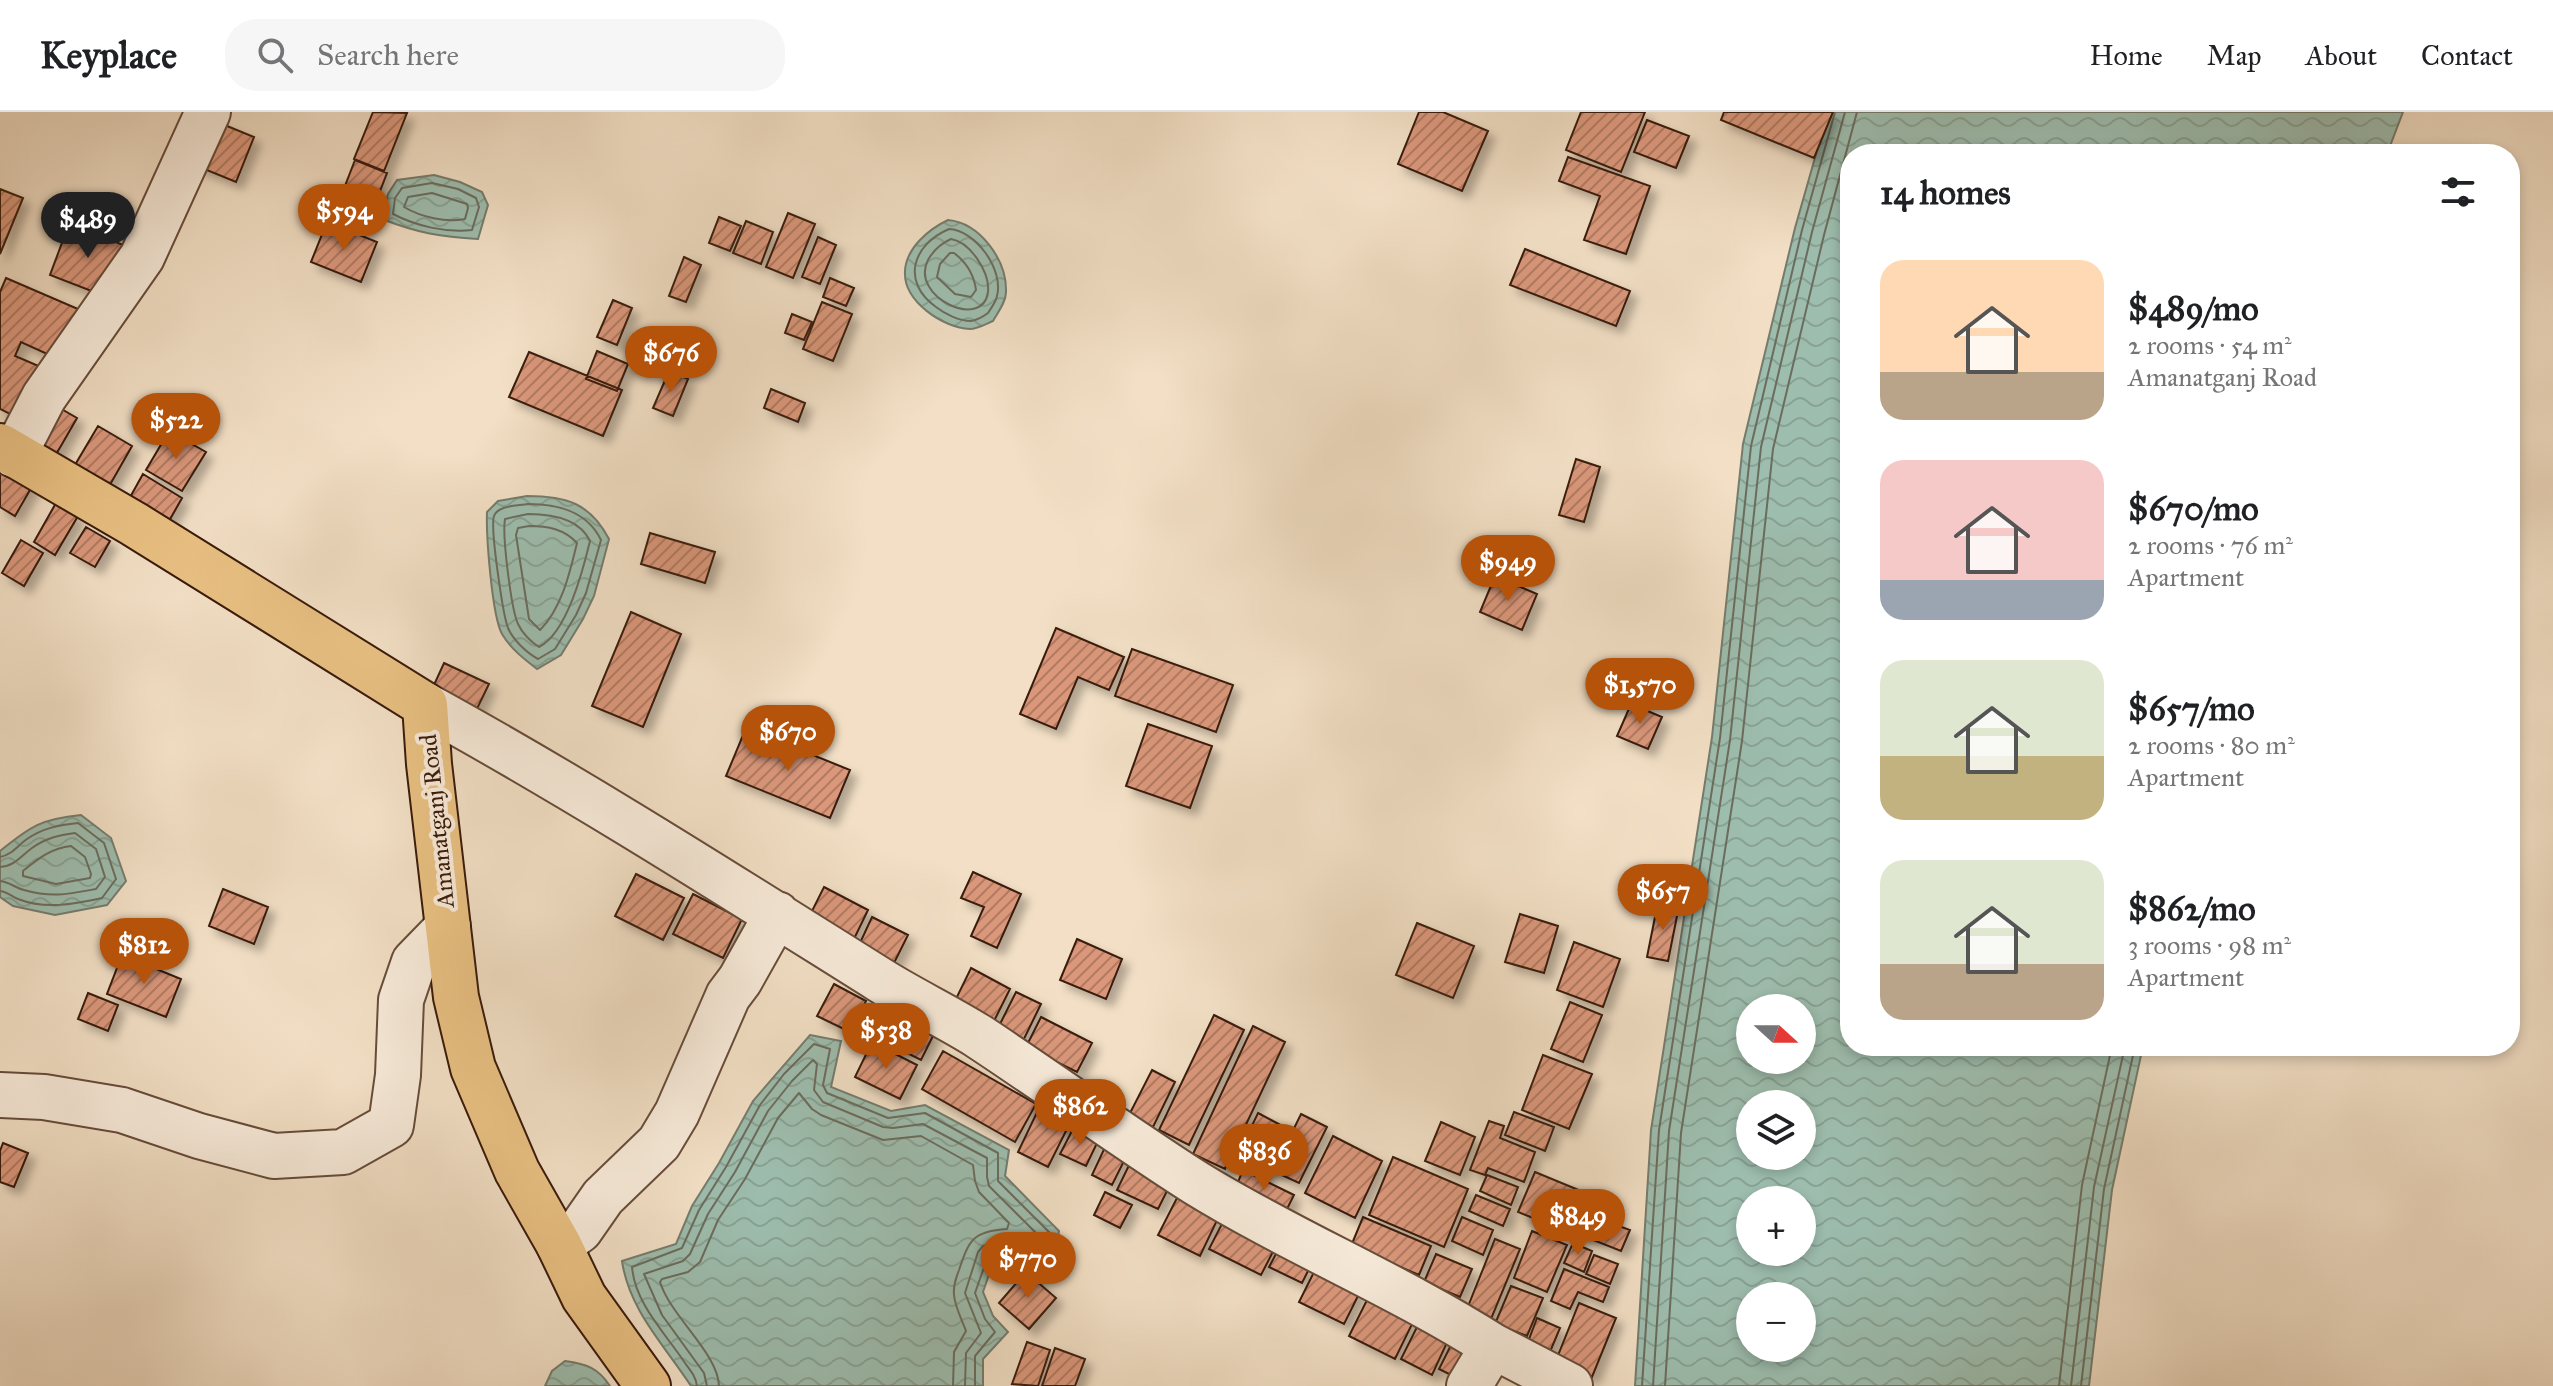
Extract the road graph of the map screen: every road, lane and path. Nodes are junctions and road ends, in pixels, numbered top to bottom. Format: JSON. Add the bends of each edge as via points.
{"nodes":[{"id":1,"x":208,"y":112,"type":"edge"},
{"id":2,"x":7,"y":451,"type":"edge"},
{"id":3,"x":425,"y":705,"type":"junction"},
{"id":4,"x":777,"y":914,"type":"junction"},
{"id":5,"x":448,"y":927,"type":"junction"},
{"id":6,"x":0,"y":1095,"type":"edge"},
{"id":7,"x":559,"y":1245,"type":"junction"},
{"id":8,"x":1493,"y":1346,"type":"junction"},
{"id":9,"x":648,"y":1386,"type":"edge"},
{"id":10,"x":1469,"y":1386,"type":"edge"},
{"id":11,"x":1570,"y":1386,"type":"edge"}],
"edges":[{"from":1,"to":2,"type":"street","via":[[142,257]]},
{"from":2,"to":3,"type":"main road","name":"Amanatganj Road"},
{"from":3,"to":4,"type":"street"},
{"from":3,"to":5,"type":"main road","name":"Amanatganj Road"},
{"from":4,"to":7,"type":"street","via":[[728,996],[659,1143],[603,1197],[580,1230]]},
{"from":4,"to":8,"type":"street","via":[[976,1035],[1198,1184]]},
{"from":5,"to":6,"type":"street","via":[[414,962],[401,1000],[391,1125],[343,1152],[274,1156],[122,1110]]},
{"from":5,"to":7,"type":"main road","name":"Amanatganj Road","via":[[456,997],[473,1068],[517,1171]]},
{"from":7,"to":9,"type":"main road","name":"Amanatganj Road","via":[[584,1297]]},
{"from":8,"to":10,"type":"street"},
{"from":8,"to":11,"type":"street"}]}
